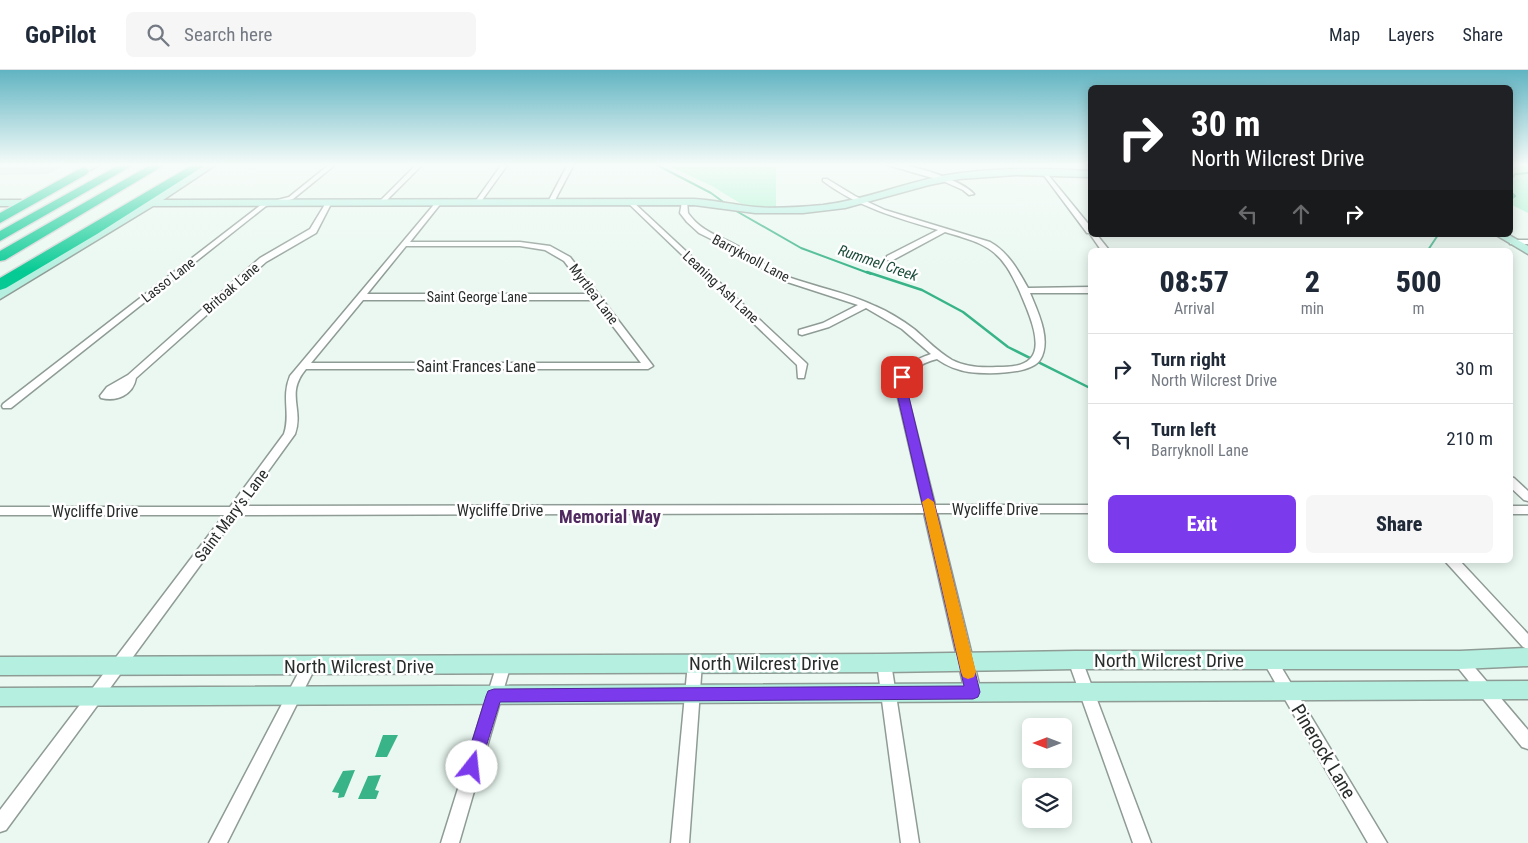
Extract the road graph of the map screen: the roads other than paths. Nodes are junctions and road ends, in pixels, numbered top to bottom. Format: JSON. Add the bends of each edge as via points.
{"nodes":[{"id":1,"x":27,"y":200,"type":"edge"},
{"id":2,"x":34,"y":200,"type":"edge"},
{"id":3,"x":43,"y":200,"type":"edge"},
{"id":4,"x":65,"y":200,"type":"edge"},
{"id":5,"x":83,"y":200,"type":"edge"},
{"id":6,"x":99,"y":200,"type":"edge"},
{"id":7,"x":118,"y":200,"type":"edge"},
{"id":8,"x":140,"y":200,"type":"edge"},
{"id":9,"x":155,"y":200,"type":"edge"},
{"id":10,"x":284,"y":200,"type":"edge"},
{"id":11,"x":857,"y":200,"type":"edge"},
{"id":12,"x":867,"y":200,"type":"edge"},
{"id":13,"x":1066,"y":200,"type":"edge"},
{"id":14,"x":152,"y":202,"type":"junction"},
{"id":15,"x":277,"y":202,"type":"junction"},
{"id":16,"x":329,"y":202,"type":"junction"},
{"id":17,"x":382,"y":202,"type":"joint"},
{"id":18,"x":439,"y":202,"type":"junction"},
{"id":19,"x":478,"y":202,"type":"joint"},
{"id":20,"x":551,"y":202,"type":"joint"},
{"id":21,"x":630,"y":202,"type":"junction"},
{"id":22,"x":685,"y":202,"type":"junction"},
{"id":23,"x":860,"y":202,"type":"junction"},
{"id":24,"x":0,"y":203,"type":"edge"},
{"id":25,"x":21,"y":203,"type":"junction"},
{"id":26,"x":0,"y":214,"type":"edge"},
{"id":27,"x":0,"y":220,"type":"edge"},
{"id":28,"x":0,"y":224,"type":"edge"},
{"id":29,"x":1088,"y":228,"type":"edge"},
{"id":30,"x":944,"y":230,"type":"junction"},
{"id":31,"x":0,"y":237,"type":"edge"},
{"id":32,"x":1095,"y":237,"type":"edge"},
{"id":33,"x":1505,"y":237,"type":"edge"},
{"id":34,"x":1514,"y":242,"type":"junction"},
{"id":35,"x":1528,"y":242,"type":"edge"},
{"id":36,"x":405,"y":244,"type":"junction"},
{"id":37,"x":0,"y":248,"type":"edge"},
{"id":38,"x":1103,"y":248,"type":"edge"},
{"id":39,"x":1528,"y":251,"type":"edge"},
{"id":40,"x":0,"y":258,"type":"edge"},
{"id":41,"x":890,"y":258,"type":"dead end"},
{"id":42,"x":0,"y":271,"type":"edge"},
{"id":43,"x":0,"y":284,"type":"edge"},
{"id":44,"x":1023,"y":290,"type":"junction"},
{"id":45,"x":1088,"y":290,"type":"edge"},
{"id":46,"x":0,"y":295,"type":"edge"},
{"id":47,"x":360,"y":297,"type":"junction"},
{"id":48,"x":595,"y":297,"type":"junction"},
{"id":49,"x":865,"y":304,"type":"junction"},
{"id":50,"x":802,"y":332,"type":"dead end"},
{"id":51,"x":936,"y":356,"type":"junction"},
{"id":52,"x":304,"y":366,"type":"junction"},
{"id":53,"x":648,"y":366,"type":"joint"},
{"id":54,"x":801,"y":376,"type":"dead end"},
{"id":55,"x":131,"y":377,"type":"dead end"},
{"id":56,"x":7,"y":406,"type":"dead end"},
{"id":57,"x":1513,"y":483,"type":"edge"},
{"id":58,"x":1528,"y":497,"type":"edge"},
{"id":59,"x":929,"y":508,"type":"junction"},
{"id":60,"x":1088,"y":509,"type":"edge"},
{"id":61,"x":1513,"y":510,"type":"edge"},
{"id":62,"x":1528,"y":510,"type":"edge"},
{"id":63,"x":0,"y":511,"type":"edge"},
{"id":64,"x":234,"y":511,"type":"junction"},
{"id":65,"x":1454,"y":563,"type":"edge"},
{"id":66,"x":1528,"y":643,"type":"edge"},
{"id":67,"x":1528,"y":657,"type":"edge"},
{"id":68,"x":1269,"y":659,"type":"junction"},
{"id":69,"x":1075,"y":660,"type":"junction"},
{"id":70,"x":1460,"y":660,"type":"junction"},
{"id":71,"x":966,"y":661,"type":"junction"},
{"id":72,"x":695,"y":663,"type":"junction"},
{"id":73,"x":884,"y":663,"type":"junction"},
{"id":74,"x":504,"y":664,"type":"junction"},
{"id":75,"x":118,"y":665,"type":"junction"},
{"id":76,"x":0,"y":666,"type":"edge"},
{"id":77,"x":309,"y":666,"type":"junction"},
{"id":78,"x":1485,"y":690,"type":"junction"},
{"id":79,"x":1528,"y":690,"type":"edge"},
{"id":80,"x":1288,"y":691,"type":"junction"},
{"id":81,"x":973,"y":692,"type":"junction"},
{"id":82,"x":1087,"y":692,"type":"junction"},
{"id":83,"x":888,"y":693,"type":"junction"},
{"id":84,"x":295,"y":694,"type":"junction"},
{"id":85,"x":691,"y":694,"type":"junction"},
{"id":86,"x":95,"y":696,"type":"junction"},
{"id":87,"x":494,"y":696,"type":"junction"},
{"id":88,"x":0,"y":697,"type":"edge"},
{"id":89,"x":1528,"y":742,"type":"edge"},
{"id":90,"x":0,"y":824,"type":"edge"},
{"id":91,"x":218,"y":843,"type":"edge"},
{"id":92,"x":450,"y":843,"type":"edge"},
{"id":93,"x":680,"y":843,"type":"edge"},
{"id":94,"x":910,"y":843,"type":"edge"},
{"id":95,"x":1142,"y":843,"type":"edge"},
{"id":96,"x":1378,"y":843,"type":"edge"}],
"edges":[{"from":1,"to":25,"type":"main road"},
{"from":2,"to":27,"type":"highway"},
{"from":3,"to":28,"type":"highway"},
{"from":4,"to":31,"type":"highway"},
{"from":5,"to":37,"type":"highway"},
{"from":6,"to":40,"type":"highway"},
{"from":7,"to":42,"type":"highway"},
{"from":8,"to":43,"type":"highway"},
{"from":9,"to":14,"type":"main road"},
{"from":10,"to":15,"type":"street","name":"Lasso Lane"},
{"from":11,"to":23,"type":"street"},
{"from":12,"to":23,"type":"main road"},
{"from":13,"to":29,"type":"street"},
{"from":14,"to":15,"type":"main road"},
{"from":14,"to":46,"type":"main road"},
{"from":15,"to":16,"type":"main road"},
{"from":15,"to":56,"type":"street","name":"Lasso Lane","via":[[264,205]]},
{"from":16,"to":17,"type":"main road"},
{"from":16,"to":55,"type":"street","name":"Britoak Lane","via":[[313,231],[263,260]]},
{"from":17,"to":18,"type":"main road"},
{"from":18,"to":19,"type":"main road"},
{"from":18,"to":36,"type":"street","name":"Saint Mary's Lane"},
{"from":19,"to":20,"type":"main road"},
{"from":20,"to":21,"type":"main road"},
{"from":21,"to":22,"type":"main road"},
{"from":21,"to":54,"type":"street","name":"Leaning Ash Lane","via":[[802,364]]},
{"from":22,"to":23,"type":"main road","via":[[763,210],[812,209]]},
{"from":22,"to":49,"type":"street","name":"Barryknoll Lane","via":[[684,213],[694,227],[737,248],[769,271]]},
{"from":23,"to":30,"type":"street"},
{"from":24,"to":25,"type":"main road"},
{"from":25,"to":26,"type":"main road"},
{"from":30,"to":41,"type":"street"},
{"from":30,"to":44,"type":"street","via":[[999,251],[1007,259]]},
{"from":32,"to":38,"type":"street"},
{"from":33,"to":34,"type":"main road"},
{"from":34,"to":35,"type":"street"},
{"from":34,"to":39,"type":"main road"},
{"from":36,"to":47,"type":"street","name":"Saint Mary's Lane"},
{"from":36,"to":48,"type":"street","name":"Myrtlea Lane","via":[[520,244],[547,248],[567,259]]},
{"from":44,"to":45,"type":"street"},
{"from":44,"to":51,"type":"street","name":"Barryknoll Lane","via":[[1038,326],[1035,360],[998,370],[978,370],[959,367]]},
{"from":47,"to":48,"type":"street","name":"Saint George Lane"},
{"from":47,"to":52,"type":"street","name":"Saint Mary's Lane"},
{"from":48,"to":53,"type":"street","name":"Myrtlea Lane"},
{"from":49,"to":50,"type":"street","via":[[826,325]]},
{"from":49,"to":51,"type":"street","name":"Barryknoll Lane","via":[[911,331]]},
{"from":51,"to":59,"type":"street","via":[[906,370],[900,385]]},
{"from":52,"to":53,"type":"street","name":"Saint Frances Lane"},
{"from":52,"to":64,"type":"street","name":"Saint Mary's Lane","via":[[289,388],[292,418],[288,437]]},
{"from":57,"to":58,"type":"street"},
{"from":59,"to":60,"type":"street","name":"Wycliffe Drive"},
{"from":59,"to":64,"type":"street","name":"Wycliffe Drive"},
{"from":59,"to":71,"type":"street"},
{"from":61,"to":62,"type":"street"},
{"from":63,"to":64,"type":"street","name":"Wycliffe Drive"},
{"from":64,"to":75,"type":"street","name":"Saint Mary's Lane"},
{"from":65,"to":66,"type":"street"},
{"from":67,"to":70,"type":"main road","name":"North Wilcrest Drive"},
{"from":68,"to":69,"type":"main road","name":"North Wilcrest Drive"},
{"from":68,"to":70,"type":"main road","name":"North Wilcrest Drive"},
{"from":68,"to":80,"type":"street","name":"Pinerock Lane"},
{"from":69,"to":71,"type":"main road","name":"North Wilcrest Drive"},
{"from":69,"to":82,"type":"street"},
{"from":70,"to":78,"type":"street"},
{"from":71,"to":73,"type":"main road","name":"North Wilcrest Drive"},
{"from":71,"to":81,"type":"street"},
{"from":72,"to":73,"type":"main road","name":"North Wilcrest Drive"},
{"from":72,"to":74,"type":"main road","name":"North Wilcrest Drive"},
{"from":72,"to":85,"type":"street"},
{"from":73,"to":83,"type":"street"},
{"from":74,"to":77,"type":"main road","name":"North Wilcrest Drive"},
{"from":74,"to":87,"type":"street"},
{"from":75,"to":76,"type":"main road","name":"North Wilcrest Drive"},
{"from":75,"to":77,"type":"main road","name":"North Wilcrest Drive"},
{"from":75,"to":86,"type":"street","name":"Saint Mary's Lane"},
{"from":77,"to":84,"type":"street"},
{"from":78,"to":79,"type":"main road","name":"North Wilcrest Drive"},
{"from":78,"to":80,"type":"main road","name":"North Wilcrest Drive"},
{"from":78,"to":89,"type":"street"},
{"from":80,"to":82,"type":"main road","name":"North Wilcrest Drive"},
{"from":80,"to":96,"type":"street","name":"Pinerock Lane"},
{"from":81,"to":82,"type":"main road","name":"North Wilcrest Drive"},
{"from":81,"to":83,"type":"main road","name":"North Wilcrest Drive"},
{"from":82,"to":95,"type":"street"},
{"from":83,"to":85,"type":"main road","name":"North Wilcrest Drive"},
{"from":83,"to":94,"type":"street"},
{"from":84,"to":86,"type":"main road","name":"North Wilcrest Drive"},
{"from":84,"to":87,"type":"main road","name":"North Wilcrest Drive"},
{"from":84,"to":91,"type":"street"},
{"from":85,"to":87,"type":"main road","name":"North Wilcrest Drive"},
{"from":85,"to":93,"type":"street"},
{"from":86,"to":88,"type":"main road","name":"North Wilcrest Drive"},
{"from":86,"to":90,"type":"street","name":"Saint Mary's Lane"},
{"from":87,"to":92,"type":"street"}]}
